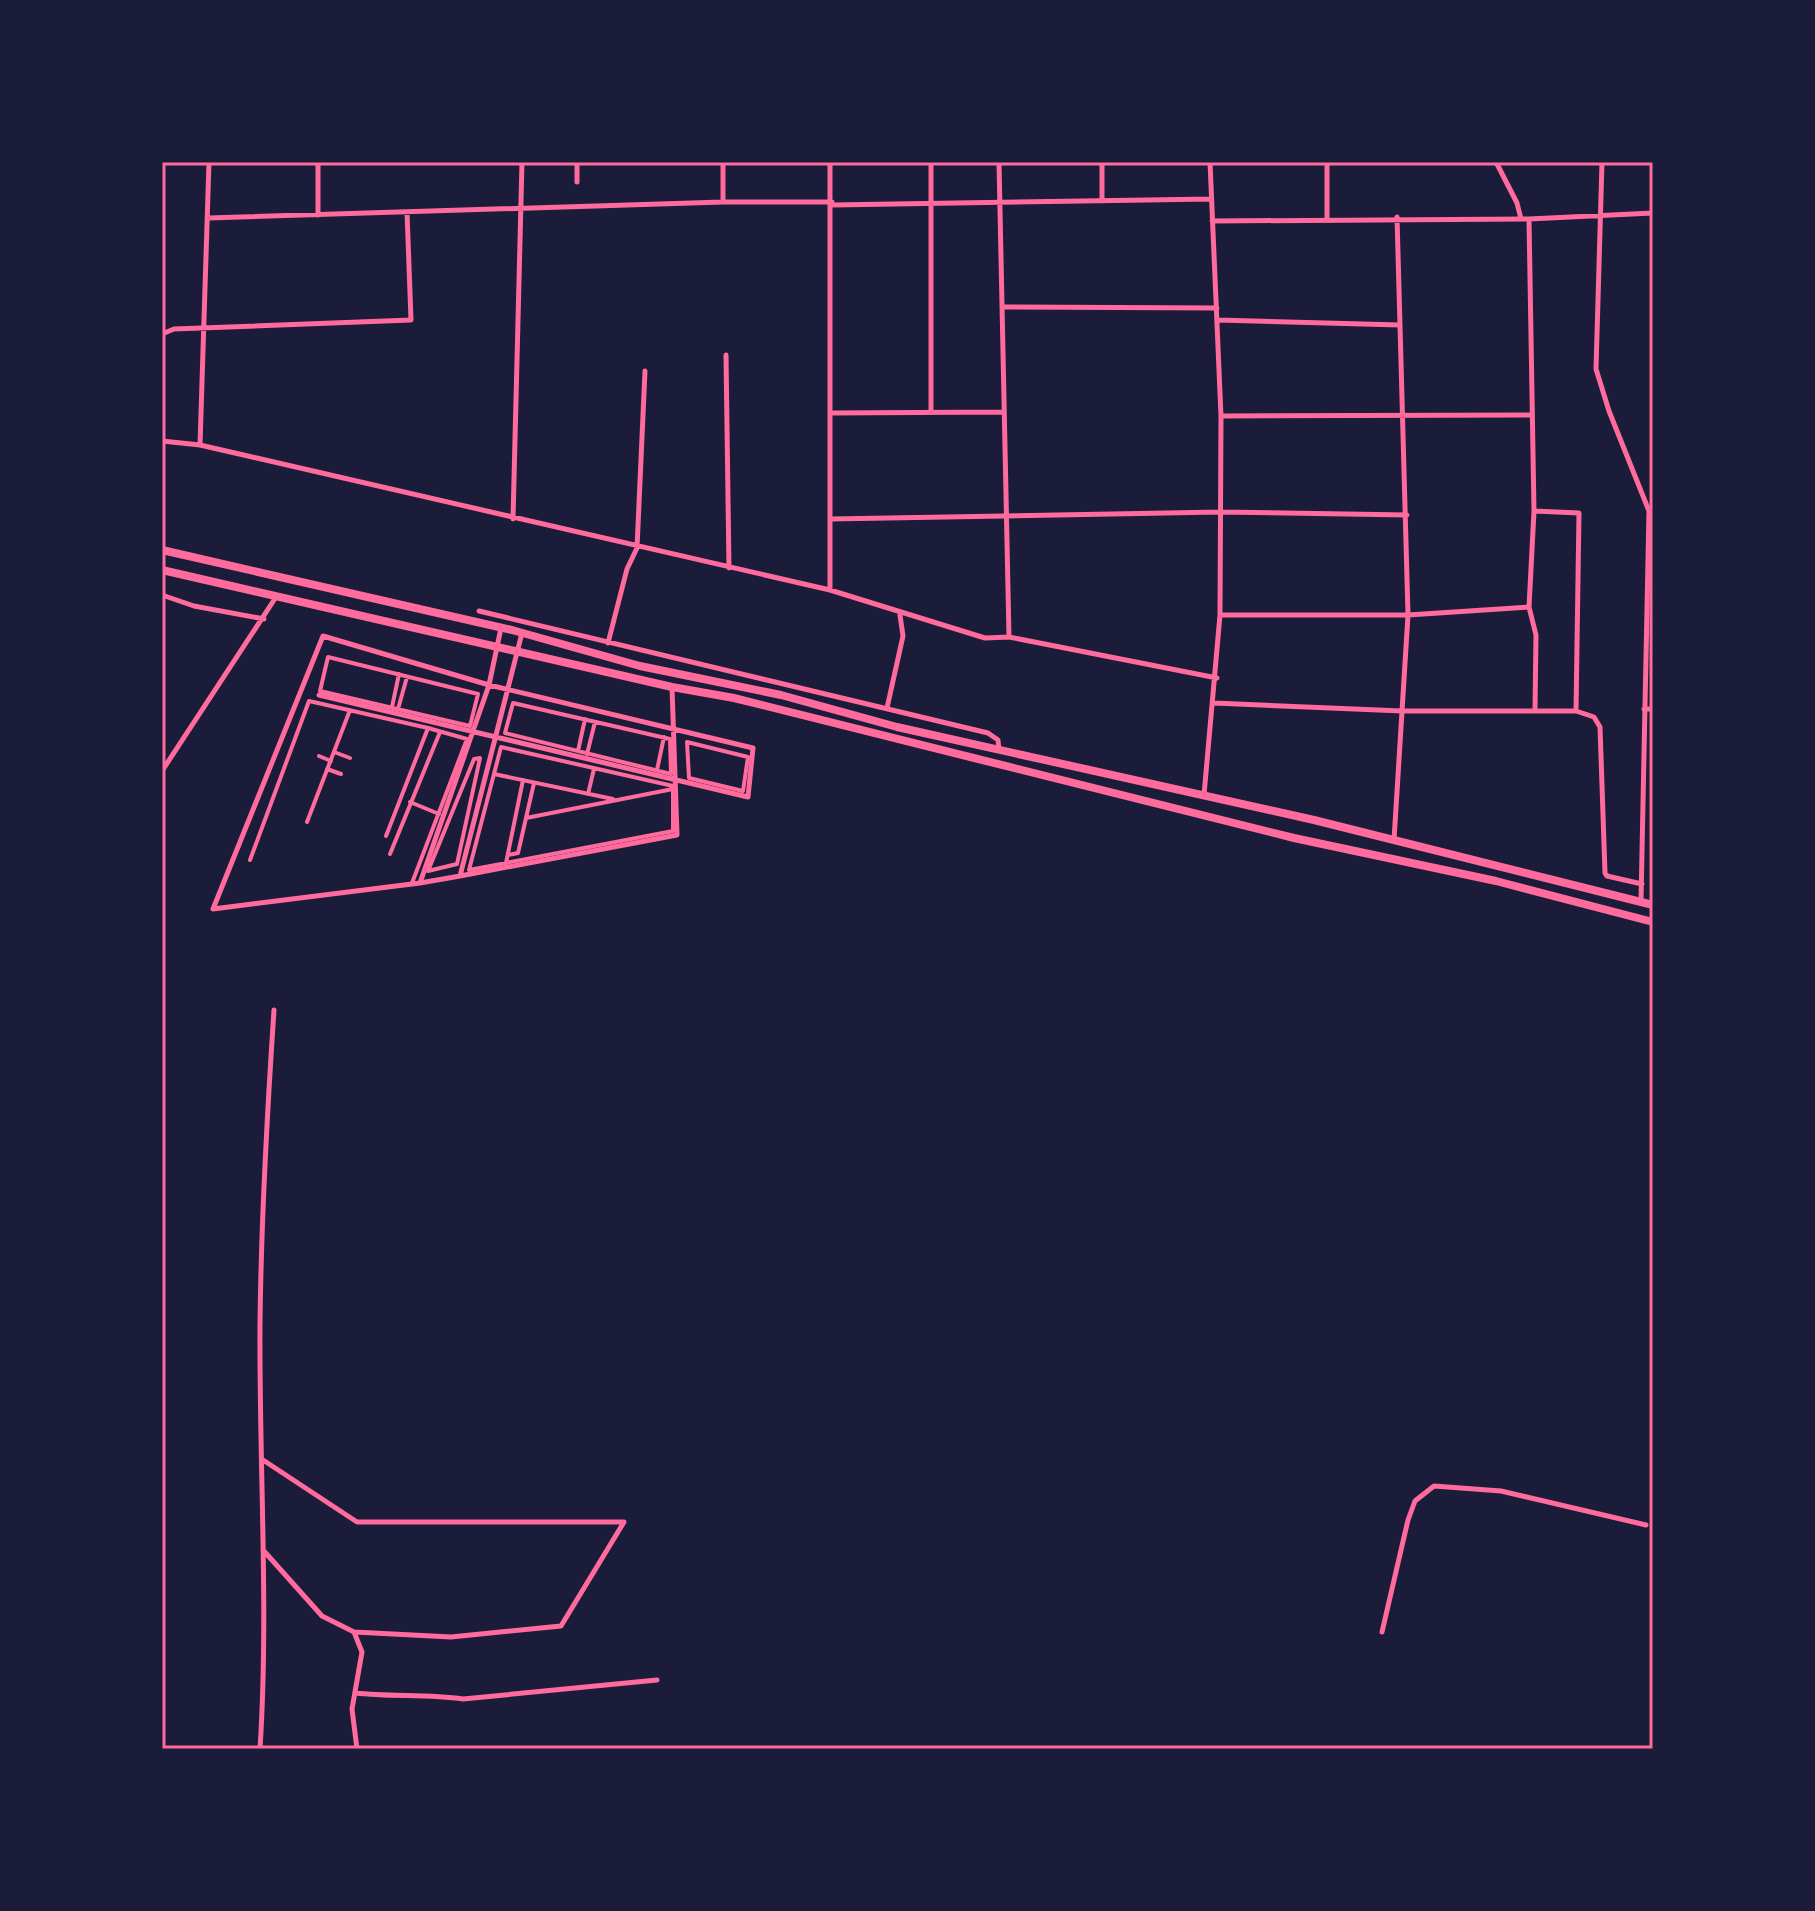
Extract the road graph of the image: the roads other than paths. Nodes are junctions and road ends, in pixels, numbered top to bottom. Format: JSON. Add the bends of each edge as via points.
{"nodes":[{"id":1,"x":209,"y":162,"type":"edge"},
{"id":2,"x":318,"y":162,"type":"edge"},
{"id":3,"x":522,"y":162,"type":"edge"},
{"id":4,"x":577,"y":162,"type":"edge"},
{"id":5,"x":723,"y":162,"type":"edge"},
{"id":6,"x":830,"y":162,"type":"edge"},
{"id":7,"x":931,"y":162,"type":"edge"},
{"id":8,"x":999,"y":162,"type":"edge"},
{"id":9,"x":1102,"y":162,"type":"edge"},
{"id":10,"x":1210,"y":162,"type":"edge"},
{"id":11,"x":1327,"y":162,"type":"edge"},
{"id":12,"x":1496,"y":162,"type":"edge"},
{"id":13,"x":1602,"y":162,"type":"edge"},
{"id":14,"x":577,"y":182,"type":"dead end"},
{"id":15,"x":1211,"y":199,"type":"junction"},
{"id":16,"x":1102,"y":201,"type":"junction"},
{"id":17,"x":723,"y":202,"type":"junction"},
{"id":18,"x":998,"y":202,"type":"junction"},
{"id":19,"x":832,"y":204,"type":"junction"},
{"id":20,"x":931,"y":204,"type":"junction"},
{"id":21,"x":523,"y":208,"type":"junction"},
{"id":22,"x":407,"y":212,"type":"junction"},
{"id":23,"x":1653,"y":213,"type":"edge"},
{"id":24,"x":318,"y":215,"type":"junction"},
{"id":25,"x":1601,"y":216,"type":"junction"},
{"id":26,"x":1397,"y":217,"type":"junction"},
{"id":27,"x":208,"y":218,"type":"junction"},
{"id":28,"x":1327,"y":218,"type":"junction"},
{"id":29,"x":1521,"y":219,"type":"junction"},
{"id":30,"x":1529,"y":219,"type":"junction"},
{"id":31,"x":1212,"y":221,"type":"junction"},
{"id":32,"x":1003,"y":307,"type":"junction"},
{"id":33,"x":1217,"y":308,"type":"junction"},
{"id":34,"x":1218,"y":320,"type":"junction"},
{"id":35,"x":1400,"y":325,"type":"junction"},
{"id":36,"x":206,"y":328,"type":"junction"},
{"id":37,"x":162,"y":334,"type":"edge"},
{"id":38,"x":726,"y":355,"type":"dead end"},
{"id":39,"x":645,"y":371,"type":"dead end"},
{"id":40,"x":931,"y":412,"type":"junction"},
{"id":41,"x":1004,"y":412,"type":"junction"},
{"id":42,"x":831,"y":413,"type":"junction"},
{"id":43,"x":1531,"y":415,"type":"junction"},
{"id":44,"x":1221,"y":416,"type":"junction"},
{"id":45,"x":1402,"y":417,"type":"junction"},
{"id":46,"x":162,"y":441,"type":"edge"},
{"id":47,"x":200,"y":445,"type":"junction"},
{"id":48,"x":1534,"y":511,"type":"junction"},
{"id":49,"x":1651,"y":511,"type":"edge"},
{"id":50,"x":1220,"y":512,"type":"junction"},
{"id":51,"x":1007,"y":515,"type":"junction"},
{"id":52,"x":1407,"y":515,"type":"junction"},
{"id":53,"x":513,"y":519,"type":"junction"},
{"id":54,"x":830,"y":519,"type":"junction"},
{"id":55,"x":637,"y":548,"type":"junction"},
{"id":56,"x":162,"y":550,"type":"edge"},
{"id":57,"x":729,"y":568,"type":"junction"},
{"id":58,"x":162,"y":570,"type":"edge"},
{"id":59,"x":830,"y":590,"type":"junction"},
{"id":60,"x":162,"y":595,"type":"edge"},
{"id":61,"x":276,"y":597,"type":"junction"},
{"id":62,"x":1529,"y":607,"type":"junction"},
{"id":63,"x":479,"y":611,"type":"dead end"},
{"id":64,"x":899,"y":614,"type":"junction"},
{"id":65,"x":1220,"y":615,"type":"junction"},
{"id":66,"x":1408,"y":615,"type":"junction"},
{"id":67,"x":264,"y":619,"type":"junction"},
{"id":68,"x":501,"y":627,"type":"junction"},
{"id":69,"x":522,"y":633,"type":"junction"},
{"id":70,"x":1009,"y":637,"type":"junction"},
{"id":71,"x":608,"y":643,"type":"junction"},
{"id":72,"x":497,"y":647,"type":"junction"},
{"id":73,"x":518,"y":652,"type":"junction"},
{"id":74,"x":399,"y":674,"type":"junction"},
{"id":75,"x":407,"y":677,"type":"junction"},
{"id":76,"x":1217,"y":678,"type":"junction"},
{"id":77,"x":489,"y":685,"type":"junction"},
{"id":78,"x":672,"y":687,"type":"junction"},
{"id":79,"x":506,"y":689,"type":"junction"},
{"id":80,"x":319,"y":695,"type":"dead end"},
{"id":81,"x":1214,"y":703,"type":"junction"},
{"id":82,"x":392,"y":707,"type":"junction"},
{"id":83,"x":887,"y":708,"type":"junction"},
{"id":84,"x":398,"y":709,"type":"junction"},
{"id":85,"x":1535,"y":709,"type":"junction"},
{"id":86,"x":1644,"y":709,"type":"junction"},
{"id":87,"x":1653,"y":709,"type":"edge"},
{"id":88,"x":350,"y":710,"type":"junction"},
{"id":89,"x":1402,"y":711,"type":"junction"},
{"id":90,"x":1576,"y":711,"type":"junction"},
{"id":91,"x":585,"y":719,"type":"junction"},
{"id":92,"x":595,"y":722,"type":"junction"},
{"id":93,"x":428,"y":728,"type":"junction"},
{"id":94,"x":674,"y":730,"type":"junction"},
{"id":95,"x":440,"y":732,"type":"junction"},
{"id":96,"x":472,"y":732,"type":"junction"},
{"id":97,"x":664,"y":737,"type":"junction"},
{"id":98,"x":494,"y":739,"type":"junction"},
{"id":99,"x":578,"y":751,"type":"junction"},
{"id":100,"x":999,"y":751,"type":"junction"},
{"id":101,"x":334,"y":752,"type":"junction"},
{"id":102,"x":587,"y":754,"type":"junction"},
{"id":103,"x":319,"y":756,"type":"dead end"},
{"id":104,"x":350,"y":758,"type":"dead end"},
{"id":105,"x":331,"y":761,"type":"junction"},
{"id":106,"x":594,"y":768,"type":"junction"},
{"id":107,"x":327,"y":769,"type":"junction"},
{"id":108,"x":162,"y":771,"type":"edge"},
{"id":109,"x":657,"y":771,"type":"junction"},
{"id":110,"x":341,"y":774,"type":"dead end"},
{"id":111,"x":494,"y":774,"type":"junction"},
{"id":112,"x":689,"y":778,"type":"joint"},
{"id":113,"x":523,"y":780,"type":"junction"},
{"id":114,"x":675,"y":781,"type":"junction"},
{"id":115,"x":534,"y":783,"type":"junction"},
{"id":116,"x":673,"y":789,"type":"junction"},
{"id":117,"x":588,"y":794,"type":"junction"},
{"id":118,"x":1204,"y":796,"type":"junction"},
{"id":119,"x":616,"y":800,"type":"junction"},
{"id":120,"x":410,"y":802,"type":"junction"},
{"id":121,"x":439,"y":814,"type":"junction"},
{"id":122,"x":526,"y":818,"type":"junction"},
{"id":123,"x":307,"y":822,"type":"dead end"},
{"id":124,"x":386,"y":836,"type":"dead end"},
{"id":125,"x":1394,"y":842,"type":"junction"},
{"id":126,"x":390,"y":854,"type":"dead end"},
{"id":127,"x":508,"y":855,"type":"junction"},
{"id":128,"x":250,"y":860,"type":"dead end"},
{"id":129,"x":506,"y":863,"type":"junction"},
{"id":130,"x":428,"y":871,"type":"joint"},
{"id":131,"x":460,"y":876,"type":"junction"},
{"id":132,"x":412,"y":883,"type":"junction"},
{"id":133,"x":420,"y":883,"type":"junction"},
{"id":134,"x":1642,"y":884,"type":"junction"},
{"id":135,"x":1641,"y":902,"type":"junction"},
{"id":136,"x":1653,"y":905,"type":"edge"},
{"id":137,"x":1653,"y":922,"type":"edge"},
{"id":138,"x":274,"y":1010,"type":"dead end"},
{"id":139,"x":263,"y":1460,"type":"junction"},
{"id":140,"x":1646,"y":1525,"type":"dead end"},
{"id":141,"x":263,"y":1550,"type":"junction"},
{"id":142,"x":354,"y":1632,"type":"junction"},
{"id":143,"x":1382,"y":1632,"type":"dead end"},
{"id":144,"x":657,"y":1680,"type":"dead end"},
{"id":145,"x":355,"y":1693,"type":"junction"},
{"id":146,"x":260,"y":1749,"type":"edge"},
{"id":147,"x":357,"y":1749,"type":"edge"}],
"edges":[{"from":1,"to":27,"type":"street"},
{"from":2,"to":24,"type":"street"},
{"from":3,"to":21,"type":"street"},
{"from":4,"to":14,"type":"street"},
{"from":5,"to":17,"type":"street"},
{"from":6,"to":19,"type":"street"},
{"from":7,"to":20,"type":"street"},
{"from":8,"to":18,"type":"street"},
{"from":9,"to":16,"type":"street"},
{"from":10,"to":15,"type":"street"},
{"from":11,"to":28,"type":"street"},
{"from":12,"to":29,"type":"street"},
{"from":13,"to":25,"type":"street"},
{"from":15,"to":16,"type":"street"},
{"from":15,"to":31,"type":"street"},
{"from":16,"to":18,"type":"street"},
{"from":17,"to":19,"type":"street"},
{"from":17,"to":21,"type":"street"},
{"from":18,"to":20,"type":"street"},
{"from":18,"to":32,"type":"street"},
{"from":19,"to":20,"type":"street"},
{"from":19,"to":42,"type":"street"},
{"from":20,"to":40,"type":"street"},
{"from":21,"to":22,"type":"street"},
{"from":21,"to":53,"type":"street"},
{"from":22,"to":24,"type":"street"},
{"from":22,"to":36,"type":"street","via":[[411,320]]},
{"from":23,"to":25,"type":"street"},
{"from":24,"to":27,"type":"street"},
{"from":25,"to":30,"type":"street"},
{"from":25,"to":49,"type":"street","via":[[1596,369]]},
{"from":26,"to":28,"type":"street"},
{"from":26,"to":29,"type":"street"},
{"from":26,"to":35,"type":"street"},
{"from":27,"to":36,"type":"street"},
{"from":28,"to":31,"type":"street"},
{"from":29,"to":30,"type":"street"},
{"from":30,"to":43,"type":"street"},
{"from":31,"to":33,"type":"street"},
{"from":32,"to":33,"type":"street"},
{"from":32,"to":41,"type":"street"},
{"from":33,"to":34,"type":"street"},
{"from":34,"to":35,"type":"street"},
{"from":34,"to":44,"type":"street"},
{"from":35,"to":45,"type":"street"},
{"from":36,"to":37,"type":"street"},
{"from":36,"to":47,"type":"street"},
{"from":38,"to":57,"type":"street"},
{"from":39,"to":55,"type":"street"},
{"from":40,"to":41,"type":"street"},
{"from":40,"to":42,"type":"street"},
{"from":41,"to":51,"type":"street"},
{"from":42,"to":54,"type":"street"},
{"from":43,"to":45,"type":"street"},
{"from":43,"to":48,"type":"street"},
{"from":44,"to":45,"type":"street"},
{"from":44,"to":50,"type":"street"},
{"from":45,"to":52,"type":"street"},
{"from":46,"to":47,"type":"street"},
{"from":47,"to":53,"type":"street"},
{"from":48,"to":62,"type":"street"},
{"from":48,"to":90,"type":"street","via":[[1579,513]]},
{"from":49,"to":86,"type":"street"},
{"from":50,"to":51,"type":"street"},
{"from":50,"to":52,"type":"street"},
{"from":50,"to":65,"type":"street"},
{"from":51,"to":54,"type":"street"},
{"from":51,"to":70,"type":"street"},
{"from":52,"to":66,"type":"street"},
{"from":53,"to":55,"type":"street"},
{"from":54,"to":59,"type":"street"},
{"from":55,"to":57,"type":"street"},
{"from":55,"to":71,"type":"street"},
{"from":56,"to":68,"type":"main road"},
{"from":57,"to":59,"type":"street"},
{"from":58,"to":61,"type":"main road"},
{"from":59,"to":64,"type":"street"},
{"from":60,"to":67,"type":"street"},
{"from":61,"to":67,"type":"street"},
{"from":61,"to":72,"type":"main road"},
{"from":62,"to":66,"type":"street"},
{"from":62,"to":85,"type":"street","via":[[1536,635]]},
{"from":63,"to":71,"type":"street"},
{"from":64,"to":70,"type":"street","via":[[985,638]]},
{"from":64,"to":83,"type":"street","via":[[903,636]]},
{"from":65,"to":66,"type":"street"},
{"from":65,"to":76,"type":"street"},
{"from":66,"to":89,"type":"street"},
{"from":67,"to":108,"type":"street"},
{"from":68,"to":69,"type":"main road"},
{"from":68,"to":72,"type":"street"},
{"from":69,"to":73,"type":"street"},
{"from":69,"to":100,"type":"main road"},
{"from":70,"to":76,"type":"street"},
{"from":71,"to":83,"type":"street"},
{"from":72,"to":73,"type":"main road"},
{"from":72,"to":77,"type":"street"},
{"from":73,"to":78,"type":"main road"},
{"from":73,"to":79,"type":"street"},
{"from":74,"to":75,"type":"street"},
{"from":74,"to":82,"type":"street"},
{"from":74,"to":82,"type":"street","via":[[328,657],[320,691]]},
{"from":75,"to":84,"type":"street"},
{"from":75,"to":84,"type":"street","via":[[478,694],[470,726]]},
{"from":76,"to":81,"type":"street"},
{"from":77,"to":79,"type":"street"},
{"from":77,"to":96,"type":"street"},
{"from":77,"to":132,"type":"street","via":[[323,636],[213,909]]},
{"from":78,"to":94,"type":"street"},
{"from":78,"to":137,"type":"main road","via":[[749,701]]},
{"from":79,"to":94,"type":"street"},
{"from":79,"to":98,"type":"street"},
{"from":80,"to":96,"type":"street"},
{"from":81,"to":89,"type":"street"},
{"from":81,"to":118,"type":"street"},
{"from":82,"to":84,"type":"street"},
{"from":83,"to":100,"type":"street","via":[[988,733],[998,740]]},
{"from":85,"to":89,"type":"street"},
{"from":85,"to":90,"type":"street"},
{"from":86,"to":87,"type":"street"},
{"from":86,"to":134,"type":"street"},
{"from":88,"to":93,"type":"street"},
{"from":88,"to":101,"type":"street"},
{"from":88,"to":128,"type":"street","via":[[309,701]]},
{"from":89,"to":125,"type":"street"},
{"from":90,"to":134,"type":"street","via":[[1594,717],[1600,727],[1605,873]]},
{"from":91,"to":92,"type":"street"},
{"from":91,"to":99,"type":"street"},
{"from":91,"to":99,"type":"street","via":[[513,703],[505,733]]},
{"from":92,"to":97,"type":"street"},
{"from":92,"to":102,"type":"street"},
{"from":93,"to":95,"type":"street"},
{"from":93,"to":124,"type":"street"},
{"from":94,"to":114,"type":"street"},
{"from":94,"to":114,"type":"street","via":[[753,748],[748,797]]},
{"from":95,"to":120,"type":"street"},
{"from":95,"to":121,"type":"street","via":[[467,739]]},
{"from":96,"to":98,"type":"street"},
{"from":96,"to":133,"type":"street"},
{"from":97,"to":109,"type":"street"},
{"from":97,"to":109,"type":"street","via":[[670,739],[671,774]]},
{"from":98,"to":114,"type":"street"},
{"from":98,"to":131,"type":"street"},
{"from":99,"to":102,"type":"street"},
{"from":100,"to":118,"type":"main road"},
{"from":101,"to":104,"type":"street"},
{"from":101,"to":105,"type":"street"},
{"from":102,"to":109,"type":"street"},
{"from":103,"to":105,"type":"street"},
{"from":105,"to":107,"type":"street"},
{"from":106,"to":111,"type":"street","via":[[501,747]]},
{"from":106,"to":116,"type":"street"},
{"from":106,"to":117,"type":"street"},
{"from":107,"to":110,"type":"street"},
{"from":107,"to":123,"type":"street"},
{"from":111,"to":113,"type":"street"},
{"from":111,"to":129,"type":"street","via":[[469,870]]},
{"from":112,"to":112,"type":"street","via":[[687,742],[748,757],[743,791]]},
{"from":113,"to":115,"type":"street"},
{"from":113,"to":127,"type":"street"},
{"from":114,"to":131,"type":"street","via":[[677,835]]},
{"from":115,"to":117,"type":"street"},
{"from":115,"to":122,"type":"street"},
{"from":116,"to":119,"type":"street"},
{"from":116,"to":129,"type":"street","via":[[673,831]]},
{"from":117,"to":119,"type":"street"},
{"from":118,"to":125,"type":"main road"},
{"from":119,"to":122,"type":"street"},
{"from":120,"to":121,"type":"street"},
{"from":120,"to":126,"type":"street"},
{"from":121,"to":132,"type":"street"},
{"from":122,"to":127,"type":"street","via":[[518,853]]},
{"from":125,"to":135,"type":"main road"},
{"from":127,"to":129,"type":"street"},
{"from":130,"to":130,"type":"street","via":[[474,759],[480,758],[457,864]]},
{"from":131,"to":133,"type":"street"},
{"from":132,"to":133,"type":"street"},
{"from":134,"to":135,"type":"street"},
{"from":135,"to":136,"type":"main road"},
{"from":138,"to":139,"type":"street","via":[[260,1326]]},
{"from":139,"to":141,"type":"street"},
{"from":139,"to":142,"type":"street","via":[[357,1522],[624,1522],[561,1626],[451,1637]]},
{"from":140,"to":143,"type":"street","via":[[1501,1491],[1434,1486],[1415,1501],[1408,1520]]},
{"from":141,"to":142,"type":"street","via":[[322,1616]]},
{"from":141,"to":146,"type":"street"},
{"from":142,"to":145,"type":"street","via":[[362,1652]]},
{"from":144,"to":145,"type":"street","via":[[463,1699]]},
{"from":145,"to":147,"type":"street"}]}
